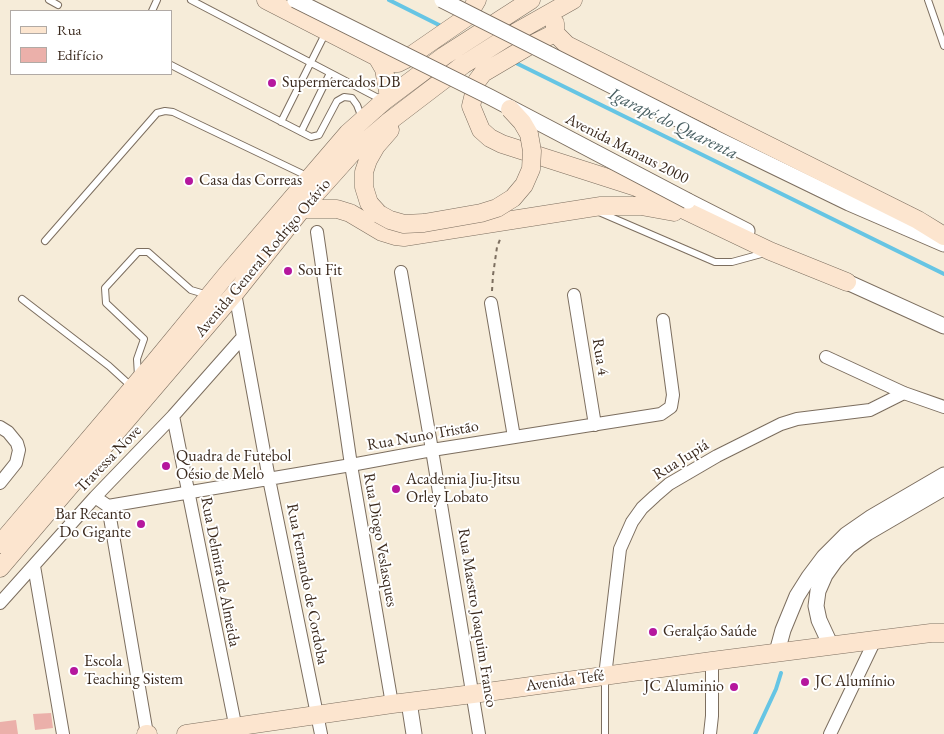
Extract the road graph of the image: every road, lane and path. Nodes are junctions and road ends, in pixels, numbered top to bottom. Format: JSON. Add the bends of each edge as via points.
{"nodes":[{"id":1,"x":49,"y":0,"type":"edge"},
{"id":2,"x":191,"y":0,"type":"edge"},
{"id":3,"x":266,"y":0,"type":"edge"},
{"id":4,"x":295,"y":0,"type":"edge"},
{"id":5,"x":442,"y":0,"type":"edge"},
{"id":6,"x":477,"y":0,"type":"edge"},
{"id":7,"x":531,"y":0,"type":"edge"},
{"id":8,"x":928,"y":0,"type":"edge"},
{"id":9,"x":571,"y":1,"type":"edge"},
{"id":10,"x":58,"y":4,"type":"dead end"},
{"id":11,"x":327,"y":31,"type":"junction"},
{"id":12,"x":555,"y":33,"type":"junction"},
{"id":13,"x":944,"y":46,"type":"edge"},
{"id":14,"x":377,"y":57,"type":"junction"},
{"id":15,"x":310,"y":63,"type":"junction"},
{"id":16,"x":172,"y":65,"type":"edge"},
{"id":17,"x":330,"y":73,"type":"junction"},
{"id":18,"x":386,"y":99,"type":"junction"},
{"id":19,"x":418,"y":99,"type":"junction"},
{"id":20,"x":510,"y":108,"type":"junction"},
{"id":21,"x":362,"y":120,"type":"junction"},
{"id":22,"x":281,"y":122,"type":"junction"},
{"id":23,"x":301,"y":132,"type":"junction"},
{"id":24,"x":310,"y":177,"type":"junction"},
{"id":25,"x":588,"y":208,"type":"junction"},
{"id":26,"x":302,"y":209,"type":"junction"},
{"id":27,"x":700,"y":217,"type":"junction"},
{"id":28,"x":508,"y":221,"type":"junction"},
{"id":29,"x":317,"y":232,"type":"dead end"},
{"id":30,"x":944,"y":236,"type":"edge"},
{"id":31,"x":45,"y":241,"type":"dead end"},
{"id":32,"x":944,"y":244,"type":"edge"},
{"id":33,"x":770,"y":251,"type":"junction"},
{"id":34,"x":401,"y":272,"type":"dead end"},
{"id":35,"x":847,"y":282,"type":"junction"},
{"id":36,"x":235,"y":293,"type":"junction"},
{"id":37,"x":209,"y":295,"type":"junction"},
{"id":38,"x":574,"y":295,"type":"dead end"},
{"id":39,"x":22,"y":299,"type":"dead end"},
{"id":40,"x":491,"y":303,"type":"joint"},
{"id":41,"x":663,"y":320,"type":"dead end"},
{"id":42,"x":944,"y":326,"type":"edge"},
{"id":43,"x":242,"y":338,"type":"junction"},
{"id":44,"x":826,"y":357,"type":"dead end"},
{"id":45,"x":136,"y":384,"type":"junction"},
{"id":46,"x":904,"y":393,"type":"junction"},
{"id":47,"x":944,"y":407,"type":"edge"},
{"id":48,"x":173,"y":416,"type":"junction"},
{"id":49,"x":595,"y":425,"type":"junction"},
{"id":50,"x":0,"y":427,"type":"edge"},
{"id":51,"x":514,"y":437,"type":"junction"},
{"id":52,"x":432,"y":450,"type":"junction"},
{"id":53,"x":351,"y":465,"type":"junction"},
{"id":54,"x":944,"y":475,"type":"edge"},
{"id":55,"x":269,"y":479,"type":"junction"},
{"id":56,"x":0,"y":483,"type":"edge"},
{"id":57,"x":944,"y":488,"type":"edge"},
{"id":58,"x":188,"y":492,"type":"junction"},
{"id":59,"x":95,"y":498,"type":"junction"},
{"id":60,"x":108,"y":506,"type":"junction"},
{"id":61,"x":0,"y":544,"type":"edge"},
{"id":62,"x":34,"y":566,"type":"junction"},
{"id":63,"x":0,"y":568,"type":"edge"},
{"id":64,"x":0,"y":603,"type":"edge"},
{"id":65,"x":944,"y":633,"type":"edge"},
{"id":66,"x":875,"y":640,"type":"junction"},
{"id":67,"x":831,"y":646,"type":"junction"},
{"id":68,"x":777,"y":652,"type":"junction"},
{"id":69,"x":712,"y":660,"type":"junction"},
{"id":70,"x":605,"y":676,"type":"junction"},
{"id":71,"x":473,"y":694,"type":"junction"},
{"id":72,"x":409,"y":702,"type":"junction"},
{"id":73,"x":392,"y":704,"type":"junction"},
{"id":74,"x":318,"y":715,"type":"junction"},
{"id":75,"x":236,"y":730,"type":"edge"},
{"id":76,"x":63,"y":734,"type":"edge"},
{"id":77,"x":147,"y":734,"type":"edge"},
{"id":78,"x":186,"y":734,"type":"edge"},
{"id":79,"x":321,"y":734,"type":"edge"},
{"id":80,"x":414,"y":734,"type":"edge"},
{"id":81,"x":479,"y":734,"type":"edge"},
{"id":82,"x":606,"y":734,"type":"edge"},
{"id":83,"x":710,"y":734,"type":"edge"},
{"id":84,"x":831,"y":734,"type":"edge"}],
"edges":[{"from":1,"to":10,"type":"lane"},
{"from":2,"to":15,"type":"lane"},
{"from":3,"to":11,"type":"main road"},
{"from":4,"to":20,"type":"street","name":"Avenida Manaus 2000","bridge":true},
{"from":5,"to":32,"type":"street","bridge":true,"via":[[713,137],[849,203]]},
{"from":6,"to":14,"type":"main road","via":[[467,17],[398,63]]},
{"from":7,"to":18,"type":"main road","name":"Avenida General Rodrigo Otávio","via":[[444,56]]},
{"from":8,"to":13,"type":"lane"},
{"from":9,"to":12,"type":"main road","via":[[556,17]]},
{"from":9,"to":19,"type":"main road","name":"Avenida General Rodrigo Otávio","via":[[463,65]]},
{"from":11,"to":14,"type":"main road"},
{"from":11,"to":15,"type":"lane"},
{"from":12,"to":27,"type":"main road","via":[[484,74],[477,82],[471,106],[481,130],[502,144],[636,188]]},
{"from":12,"to":30,"type":"main road","via":[[567,45],[918,220]]},
{"from":14,"to":18,"type":"main road","via":[[386,73]]},
{"from":15,"to":17,"type":"lane"},
{"from":15,"to":22,"type":"lane"},
{"from":16,"to":22,"type":"lane"},
{"from":17,"to":18,"type":"lane"},
{"from":17,"to":23,"type":"lane"},
{"from":18,"to":21,"type":"main road","name":"Avenida General Rodrigo Otávio"},
{"from":19,"to":20,"type":"main road","bridge":true,"via":[[376,146],[364,172],[364,187],[378,214],[404,224],[481,213],[513,198],[531,170],[532,151],[529,134]]},
{"from":19,"to":26,"type":"main road","name":"Avenida General Rodrigo Otávio","via":[[353,152]]},
{"from":20,"to":35,"type":"street","name":"Avenida Manaus 2000","bridge":true},
{"from":21,"to":23,"type":"lane","via":[[352,98],[344,96],[337,101],[319,135],[311,137]]},
{"from":21,"to":24,"type":"main road","name":"Avenida General Rodrigo Otávio"},
{"from":22,"to":23,"type":"lane"},
{"from":24,"to":31,"type":"lane","via":[[165,111],[158,113]]},
{"from":24,"to":37,"type":"main road","name":"Avenida General Rodrigo Otávio"},
{"from":25,"to":27,"type":"main road","via":[[641,206]]},
{"from":25,"to":28,"type":"main road"},
{"from":25,"to":33,"type":"lane","via":[[715,262],[732,262]]},
{"from":26,"to":28,"type":"main road","via":[[337,209],[395,236],[416,236]]},
{"from":26,"to":36,"type":"main road","name":"Avenida General Rodrigo Otávio"},
{"from":27,"to":33,"type":"main road"},
{"from":28,"to":40,"type":"path","via":[[498,247]]},
{"from":29,"to":53,"type":"street","name":"Rua Diogo Veslasques"},
{"from":33,"to":35,"type":"main road"},
{"from":34,"to":52,"type":"street","name":"Rua Maestro Joaquim Franco"},
{"from":35,"to":42,"type":"street","name":"Avenida Manaus 2000"},
{"from":36,"to":43,"type":"street","name":"Rua Fernando de Cordoba"},
{"from":36,"to":63,"type":"main road","name":"Avenida General Rodrigo Otávio"},
{"from":37,"to":45,"type":"main road","name":"Avenida General Rodrigo Otávio"},
{"from":37,"to":45,"type":"lane","via":[[191,290],[148,252],[138,252],[105,288],[106,304],[144,339],[137,360]]},
{"from":38,"to":49,"type":"street","name":"Rua 4"},
{"from":39,"to":45,"type":"lane"},
{"from":40,"to":51,"type":"street"},
{"from":41,"to":49,"type":"street","name":"Rua Nuno Tristão","via":[[673,395],[671,407],[661,414]]},
{"from":43,"to":48,"type":"street","name":"Travessa Nove"},
{"from":43,"to":55,"type":"street","name":"Rua Fernando de Cordoba"},
{"from":44,"to":46,"type":"street"},
{"from":45,"to":61,"type":"main road","name":"Avenida General Rodrigo Otávio"},
{"from":46,"to":47,"type":"street"},
{"from":46,"to":70,"type":"street","name":"Rua Jupiá","via":[[870,410],[781,424],[668,484],[642,508],[620,549]]},
{"from":48,"to":58,"type":"street","name":"Rua Delmira de Almeida"},
{"from":48,"to":59,"type":"street","name":"Travessa Nove"},
{"from":49,"to":51,"type":"street","name":"Rua Nuno Tristão"},
{"from":50,"to":56,"type":"street","via":[[18,443],[19,450],[16,463]]},
{"from":51,"to":52,"type":"street","name":"Rua Nuno Tristão"},
{"from":52,"to":53,"type":"street","name":"Rua Nuno Tristão"},
{"from":52,"to":71,"type":"street","name":"Rua Maestro Joaquim Franco"},
{"from":53,"to":55,"type":"street","name":"Rua Nuno Tristão"},
{"from":53,"to":73,"type":"street","name":"Rua Diogo Veslasques"},
{"from":54,"to":68,"type":"street","via":[[872,517],[846,535],[824,557],[793,604]]},
{"from":55,"to":58,"type":"street","name":"Rua Nuno Tristão"},
{"from":55,"to":74,"type":"street","name":"Rua Fernando de Cordoba"},
{"from":57,"to":67,"type":"street","via":[[867,533],[835,561],[818,591],[816,606]]},
{"from":58,"to":60,"type":"street","name":"Rua Nuno Tristão"},
{"from":58,"to":75,"type":"street","name":"Rua Delmira de Almeida"},
{"from":59,"to":60,"type":"street"},
{"from":59,"to":62,"type":"street","name":"Travessa Nove"},
{"from":60,"to":77,"type":"street"},
{"from":62,"to":64,"type":"street","name":"Travessa Nove"},
{"from":62,"to":76,"type":"street"},
{"from":65,"to":66,"type":"main road","name":"Avenida Tefé"},
{"from":66,"to":67,"type":"main road","name":"Avenida Tefé"},
{"from":66,"to":84,"type":"street"},
{"from":67,"to":68,"type":"main road","name":"Avenida Tefé"},
{"from":68,"to":69,"type":"main road","name":"Avenida Tefé"},
{"from":69,"to":70,"type":"main road","name":"Avenida Tefé"},
{"from":69,"to":83,"type":"street"},
{"from":70,"to":71,"type":"main road","name":"Avenida Tefé"},
{"from":70,"to":82,"type":"lane"},
{"from":71,"to":72,"type":"main road","name":"Avenida Tefé"},
{"from":71,"to":81,"type":"street","name":"Rua Maestro Joaquim Franco"},
{"from":72,"to":73,"type":"main road","name":"Avenida Tefé"},
{"from":72,"to":80,"type":"street"},
{"from":73,"to":74,"type":"main road","name":"Avenida Tefé"},
{"from":74,"to":75,"type":"main road","name":"Avenida Tefé"},
{"from":74,"to":79,"type":"street","name":"Rua Fernando de Cordoba"},
{"from":75,"to":78,"type":"main road","name":"Avenida Tefé"}]}
